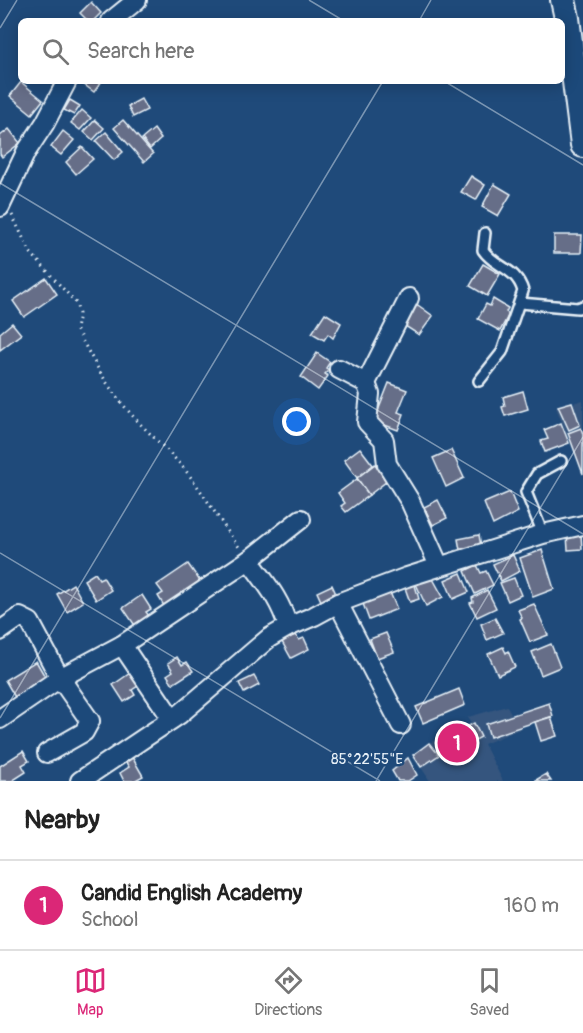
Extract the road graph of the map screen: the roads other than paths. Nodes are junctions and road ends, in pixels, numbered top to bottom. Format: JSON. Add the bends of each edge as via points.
{"nodes":[{"id":1,"x":137,"y":0,"type":"edge"},
{"id":2,"x":563,"y":0,"type":"edge"},
{"id":3,"x":115,"y":18,"type":"edge"},
{"id":4,"x":65,"y":84,"type":"edge"},
{"id":5,"x":583,"y":145,"type":"edge"},
{"id":6,"x":1,"y":206,"type":"edge"},
{"id":7,"x":485,"y":233,"type":"dead end"},
{"id":8,"x":409,"y":297,"type":"dead end"},
{"id":9,"x":520,"y":303,"type":"junction"},
{"id":10,"x":583,"y":306,"type":"edge"},
{"id":11,"x":339,"y":369,"type":"dead end"},
{"id":12,"x":479,"y":381,"type":"dead end"},
{"id":13,"x":366,"y":383,"type":"junction"},
{"id":14,"x":561,"y":461,"type":"dead end"},
{"id":15,"x":301,"y":519,"type":"dead end"},
{"id":16,"x":583,"y":525,"type":"edge"},
{"id":17,"x":543,"y":534,"type":"junction"},
{"id":18,"x":249,"y":560,"type":"junction"},
{"id":19,"x":439,"y":566,"type":"junction"},
{"id":20,"x":338,"y":603,"type":"junction"},
{"id":21,"x":288,"y":627,"type":"junction"},
{"id":22,"x":0,"y":632,"type":"edge"},
{"id":23,"x":122,"y":645,"type":"junction"},
{"id":24,"x":60,"y":678,"type":"junction"},
{"id":25,"x":0,"y":719,"type":"edge"},
{"id":26,"x":172,"y":719,"type":"junction"},
{"id":27,"x":401,"y":725,"type":"dead end"},
{"id":28,"x":47,"y":753,"type":"dead end"},
{"id":29,"x":80,"y":781,"type":"edge"}],
"edges":[{"from":1,"to":3,"type":"street"},
{"from":2,"to":5,"type":"street"},
{"from":4,"to":6,"type":"street","via":[[26,152]]},
{"from":7,"to":9,"type":"lane","via":[[483,250],[519,281],[523,291]]},
{"from":8,"to":13,"type":"street"},
{"from":9,"to":10,"type":"lane"},
{"from":9,"to":12,"type":"lane","via":[[502,352]]},
{"from":11,"to":13,"type":"street"},
{"from":13,"to":19,"type":"street","via":[[370,394],[367,422],[384,440],[387,464],[410,501]]},
{"from":14,"to":17,"type":"lane","via":[[537,474],[526,492]]},
{"from":15,"to":18,"type":"street"},
{"from":16,"to":17,"type":"street"},
{"from":17,"to":19,"type":"street"},
{"from":18,"to":21,"type":"street","via":[[276,597]]},
{"from":18,"to":23,"type":"street"},
{"from":19,"to":20,"type":"street"},
{"from":20,"to":21,"type":"street"},
{"from":20,"to":27,"type":"street"},
{"from":21,"to":26,"type":"street","via":[[269,638]]},
{"from":22,"to":24,"type":"street","via":[[20,617],[30,622]]},
{"from":23,"to":24,"type":"street"},
{"from":23,"to":26,"type":"street"},
{"from":24,"to":25,"type":"street"},
{"from":24,"to":28,"type":"street","via":[[90,721],[84,732]]},
{"from":26,"to":29,"type":"street"}]}
